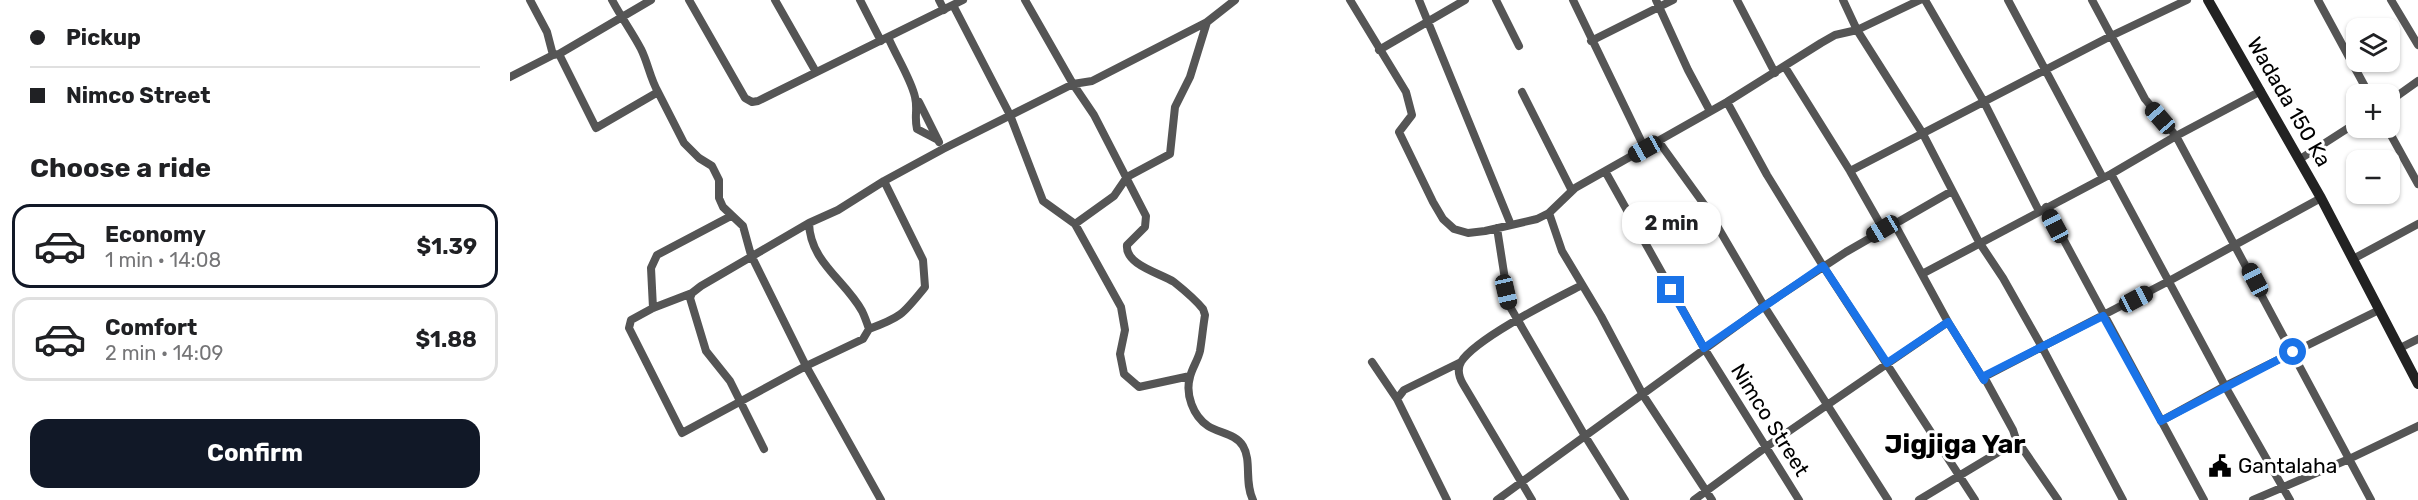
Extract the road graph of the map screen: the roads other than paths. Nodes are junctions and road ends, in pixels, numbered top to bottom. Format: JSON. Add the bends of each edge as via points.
{"nodes":[{"id":1,"x":530,"y":0,"type":"edge"},
{"id":2,"x":612,"y":0,"type":"edge"},
{"id":3,"x":651,"y":0,"type":"edge"},
{"id":4,"x":689,"y":0,"type":"edge"},
{"id":5,"x":775,"y":0,"type":"edge"},
{"id":6,"x":860,"y":0,"type":"edge"},
{"id":7,"x":939,"y":0,"type":"edge"},
{"id":8,"x":963,"y":0,"type":"edge"},
{"id":9,"x":1024,"y":0,"type":"edge"},
{"id":10,"x":1235,"y":0,"type":"edge"},
{"id":11,"x":1350,"y":0,"type":"edge"},
{"id":12,"x":1419,"y":0,"type":"edge"},
{"id":13,"x":1465,"y":0,"type":"edge"},
{"id":14,"x":1496,"y":0,"type":"edge"},
{"id":15,"x":1573,"y":0,"type":"edge"},
{"id":16,"x":1673,"y":0,"type":"edge"},
{"id":17,"x":1737,"y":0,"type":"edge"},
{"id":18,"x":1842,"y":0,"type":"edge"},
{"id":19,"x":1920,"y":0,"type":"edge"},
{"id":20,"x":1925,"y":0,"type":"edge"},
{"id":21,"x":2008,"y":0,"type":"edge"},
{"id":22,"x":2092,"y":0,"type":"edge"},
{"id":23,"x":2187,"y":0,"type":"edge"},
{"id":24,"x":2208,"y":0,"type":"edge"},
{"id":25,"x":2318,"y":0,"type":"edge"},
{"id":26,"x":2391,"y":0,"type":"edge"},
{"id":27,"x":1658,"y":4,"type":"edge"},
{"id":28,"x":953,"y":5,"type":"junction"},
{"id":29,"x":944,"y":10,"type":"junction"},
{"id":30,"x":621,"y":18,"type":"junction"},
{"id":31,"x":1428,"y":21,"type":"junction"},
{"id":32,"x":1207,"y":22,"type":"junction"},
{"id":33,"x":1857,"y":30,"type":"junction"},
{"id":34,"x":2111,"y":36,"type":"junction"},
{"id":35,"x":884,"y":39,"type":"junction"},
{"id":36,"x":1591,"y":41,"type":"junction"},
{"id":37,"x":2418,"y":45,"type":"edge"},
{"id":38,"x":1519,"y":46,"type":"dead end"},
{"id":39,"x":1379,"y":50,"type":"junction"},
{"id":40,"x":556,"y":55,"type":"junction"},
{"id":41,"x":1785,"y":67,"type":"junction"},
{"id":42,"x":2046,"y":69,"type":"junction"},
{"id":43,"x":816,"y":72,"type":"junction"},
{"id":44,"x":1775,"y":73,"type":"junction"},
{"id":45,"x":510,"y":77,"type":"edge"},
{"id":46,"x":2418,"y":81,"type":"edge"},
{"id":47,"x":1073,"y":84,"type":"junction"},
{"id":48,"x":2364,"y":84,"type":"edge"},
{"id":49,"x":2260,"y":91,"type":"junction"},
{"id":50,"x":658,"y":92,"type":"junction"},
{"id":51,"x":1522,"y":92,"type":"dead end"},
{"id":52,"x":914,"y":94,"type":"junction"},
{"id":53,"x":2400,"y":94,"type":"edge"},
{"id":54,"x":1727,"y":102,"type":"junction"},
{"id":55,"x":1984,"y":102,"type":"junction"},
{"id":56,"x":1710,"y":111,"type":"junction"},
{"id":57,"x":1010,"y":116,"type":"junction"},
{"id":58,"x":2346,"y":129,"type":"edge"},
{"id":59,"x":1923,"y":134,"type":"junction"},
{"id":60,"x":2176,"y":136,"type":"junction"},
{"id":61,"x":2393,"y":138,"type":"edge"},
{"id":62,"x":938,"y":140,"type":"junction"},
{"id":63,"x":1659,"y":142,"type":"junction"},
{"id":64,"x":943,"y":148,"type":"junction"},
{"id":65,"x":1645,"y":149,"type":"junction"},
{"id":66,"x":2300,"y":159,"type":"junction"},
{"id":67,"x":1605,"y":171,"type":"junction"},
{"id":68,"x":1850,"y":171,"type":"junction"},
{"id":69,"x":2107,"y":176,"type":"junction"},
{"id":70,"x":1127,"y":177,"type":"junction"},
{"id":71,"x":884,"y":181,"type":"junction"},
{"id":72,"x":2418,"y":184,"type":"edge"},
{"id":73,"x":1572,"y":191,"type":"junction"},
{"id":74,"x":1952,"y":191,"type":"junction"},
{"id":75,"x":2321,"y":198,"type":"junction"},
{"id":76,"x":2042,"y":209,"type":"junction"},
{"id":77,"x":1549,"y":213,"type":"junction"},
{"id":78,"x":731,"y":216,"type":"junction"},
{"id":79,"x":1894,"y":223,"type":"junction"},
{"id":80,"x":809,"y":224,"type":"junction"},
{"id":81,"x":1074,"y":224,"type":"junction"},
{"id":82,"x":2418,"y":224,"type":"edge"},
{"id":83,"x":1511,"y":225,"type":"junction"},
{"id":84,"x":1497,"y":228,"type":"junction"},
{"id":85,"x":1883,"y":229,"type":"junction"},
{"id":86,"x":1979,"y":242,"type":"junction"},
{"id":87,"x":2236,"y":245,"type":"junction"},
{"id":88,"x":752,"y":255,"type":"junction"},
{"id":89,"x":2354,"y":259,"type":"junction"},
{"id":90,"x":1823,"y":266,"type":"junction"},
{"id":91,"x":1922,"y":274,"type":"junction"},
{"id":92,"x":2169,"y":281,"type":"junction"},
{"id":93,"x":1582,"y":285,"type":"junction"},
{"id":94,"x":692,"y":293,"type":"junction"},
{"id":95,"x":1764,"y":306,"type":"junction"},
{"id":96,"x":653,"y":308,"type":"junction"},
{"id":97,"x":2379,"y":310,"type":"junction"},
{"id":98,"x":2103,"y":316,"type":"junction"},
{"id":99,"x":1517,"y":320,"type":"junction"},
{"id":100,"x":1948,"y":322,"type":"junction"},
{"id":101,"x":869,"y":329,"type":"junction"},
{"id":102,"x":2418,"y":339,"type":"edge"},
{"id":103,"x":2042,"y":347,"type":"junction"},
{"id":104,"x":1704,"y":348,"type":"junction"},
{"id":105,"x":2400,"y":348,"type":"junction"},
{"id":106,"x":2293,"y":352,"type":"junction"},
{"id":107,"x":1372,"y":362,"type":"dead end"},
{"id":108,"x":1461,"y":362,"type":"junction"},
{"id":109,"x":1887,"y":363,"type":"junction"},
{"id":110,"x":806,"y":366,"type":"junction"},
{"id":111,"x":1190,"y":376,"type":"junction"},
{"id":112,"x":1984,"y":380,"type":"junction"},
{"id":113,"x":2418,"y":384,"type":"edge"},
{"id":114,"x":2225,"y":386,"type":"junction"},
{"id":115,"x":1643,"y":395,"type":"junction"},
{"id":116,"x":1397,"y":399,"type":"junction"},
{"id":117,"x":740,"y":402,"type":"junction"},
{"id":118,"x":1827,"y":407,"type":"junction"},
{"id":119,"x":2161,"y":421,"type":"junction"},
{"id":120,"x":2418,"y":426,"type":"edge"},
{"id":121,"x":1585,"y":436,"type":"junction"},
{"id":122,"x":2016,"y":439,"type":"junction"},
{"id":123,"x":1766,"y":447,"type":"junction"},
{"id":124,"x":765,"y":448,"type":"dead end"},
{"id":125,"x":2349,"y":459,"type":"junction"},
{"id":126,"x":1958,"y":475,"type":"junction"},
{"id":127,"x":1523,"y":483,"type":"junction"},
{"id":128,"x":2282,"y":486,"type":"junction"},
{"id":129,"x":1706,"y":491,"type":"junction"},
{"id":130,"x":881,"y":500,"type":"edge"},
{"id":131,"x":1253,"y":500,"type":"edge"},
{"id":132,"x":1447,"y":500,"type":"edge"},
{"id":133,"x":1497,"y":500,"type":"edge"},
{"id":134,"x":1532,"y":500,"type":"edge"},
{"id":135,"x":1625,"y":500,"type":"edge"},
{"id":136,"x":1694,"y":500,"type":"edge"},
{"id":137,"x":1712,"y":500,"type":"edge"},
{"id":138,"x":1799,"y":500,"type":"edge"},
{"id":139,"x":1888,"y":500,"type":"edge"},
{"id":140,"x":1919,"y":500,"type":"edge"},
{"id":141,"x":1975,"y":500,"type":"edge"},
{"id":142,"x":2058,"y":500,"type":"edge"},
{"id":143,"x":2123,"y":500,"type":"edge"},
{"id":144,"x":2204,"y":500,"type":"edge"},
{"id":145,"x":2253,"y":500,"type":"edge"},
{"id":146,"x":2290,"y":500,"type":"edge"},
{"id":147,"x":2371,"y":500,"type":"edge"}],
"edges":[{"from":1,"to":40,"type":"street"},
{"from":2,"to":30,"type":"street"},
{"from":3,"to":30,"type":"street"},
{"from":4,"to":43,"type":"street","via":[[747,100],[758,101]]},
{"from":5,"to":43,"type":"street"},
{"from":6,"to":35,"type":"street"},
{"from":7,"to":29,"type":"street"},
{"from":8,"to":28,"type":"street"},
{"from":9,"to":47,"type":"street"},
{"from":10,"to":32,"type":"street"},
{"from":11,"to":39,"type":"street"},
{"from":12,"to":31,"type":"street"},
{"from":13,"to":31,"type":"street"},
{"from":14,"to":38,"type":"street"},
{"from":15,"to":36,"type":"street"},
{"from":16,"to":27,"type":"street"},
{"from":17,"to":44,"type":"street"},
{"from":18,"to":33,"type":"street"},
{"from":19,"to":33,"type":"street"},
{"from":20,"to":55,"type":"street"},
{"from":21,"to":42,"type":"street"},
{"from":22,"to":34,"type":"street"},
{"from":23,"to":34,"type":"street"},
{"from":24,"to":49,"type":"street","name":"Wadada 150 Ka"},
{"from":25,"to":48,"type":"street"},
{"from":26,"to":37,"type":"street"},
{"from":27,"to":36,"type":"street"},
{"from":27,"to":56,"type":"street"},
{"from":28,"to":29,"type":"street"},
{"from":28,"to":57,"type":"street"},
{"from":29,"to":35,"type":"street"},
{"from":30,"to":40,"type":"street"},
{"from":30,"to":50,"type":"street","via":[[640,48]]},
{"from":31,"to":39,"type":"street"},
{"from":31,"to":83,"type":"street"},
{"from":32,"to":47,"type":"street","via":[[1092,81]]},
{"from":32,"to":70,"type":"street","via":[[1190,77],[1175,107],[1170,154]]},
{"from":33,"to":41,"type":"street","via":[[1835,35]]},
{"from":33,"to":59,"type":"street"},
{"from":34,"to":42,"type":"street"},
{"from":34,"to":60,"type":"street","via":[[2145,99]]},
{"from":35,"to":43,"type":"street"},
{"from":35,"to":52,"type":"street"},
{"from":36,"to":65,"type":"street"},
{"from":39,"to":84,"type":"street","via":[[1406,92],[1412,115],[1399,132],[1443,219],[1454,229],[1468,233]]},
{"from":40,"to":45,"type":"street"},
{"from":40,"to":50,"type":"street","via":[[596,128]]},
{"from":41,"to":44,"type":"street"},
{"from":41,"to":68,"type":"street"},
{"from":42,"to":55,"type":"street"},
{"from":42,"to":69,"type":"street"},
{"from":44,"to":54,"type":"street"},
{"from":46,"to":53,"type":"street"},
{"from":47,"to":57,"type":"street"},
{"from":47,"to":70,"type":"street"},
{"from":49,"to":60,"type":"street"},
{"from":49,"to":66,"type":"street","name":"Wadada 150 Ka"},
{"from":50,"to":78,"type":"street","via":[[684,143],[712,166],[719,180],[719,198]]},
{"from":51,"to":73,"type":"street"},
{"from":52,"to":62,"type":"street"},
{"from":52,"to":62,"type":"street","via":[[917,129]]},
{"from":54,"to":56,"type":"street"},
{"from":54,"to":90,"type":"street"},
{"from":55,"to":59,"type":"street"},
{"from":55,"to":76,"type":"street"},
{"from":56,"to":63,"type":"street"},
{"from":57,"to":64,"type":"street"},
{"from":57,"to":81,"type":"street","via":[[1043,201]]},
{"from":58,"to":66,"type":"street"},
{"from":59,"to":68,"type":"street"},
{"from":59,"to":74,"type":"street"},
{"from":60,"to":69,"type":"street"},
{"from":60,"to":87,"type":"street"},
{"from":61,"to":72,"type":"street"},
{"from":62,"to":64,"type":"street"},
{"from":63,"to":65,"type":"street"},
{"from":63,"to":95,"type":"street","via":[[1706,207]]},
{"from":64,"to":71,"type":"street"},
{"from":65,"to":67,"type":"street"},
{"from":66,"to":75,"type":"street","name":"Wadada 150 Ka"},
{"from":67,"to":73,"type":"street"},
{"from":67,"to":104,"type":"street","name":"Nimco Street"},
{"from":68,"to":85,"type":"street"},
{"from":69,"to":76,"type":"street"},
{"from":69,"to":92,"type":"street"},
{"from":70,"to":81,"type":"street","via":[[1114,196]]},
{"from":70,"to":111,"type":"street","via":[[1146,216],[1145,227],[1127,245],[1129,255],[1173,282],[1205,315],[1199,353]]},
{"from":71,"to":80,"type":"street"},
{"from":71,"to":101,"type":"street","via":[[923,260],[925,287],[896,320]]},
{"from":73,"to":77,"type":"street"},
{"from":74,"to":79,"type":"street"},
{"from":74,"to":86,"type":"street"},
{"from":75,"to":87,"type":"street"},
{"from":75,"to":89,"type":"street","name":"Wadada 150 Ka"},
{"from":76,"to":86,"type":"street"},
{"from":76,"to":98,"type":"street"},
{"from":77,"to":83,"type":"street"},
{"from":77,"to":93,"type":"street","via":[[1562,251]]},
{"from":78,"to":88,"type":"street","via":[[743,226]]},
{"from":78,"to":96,"type":"street","via":[[657,255],[651,268]]},
{"from":79,"to":85,"type":"street"},
{"from":79,"to":91,"type":"street"},
{"from":80,"to":88,"type":"street"},
{"from":80,"to":101,"type":"street","via":[[809,238],[816,252],[862,311]]},
{"from":81,"to":111,"type":"street","via":[[1121,307],[1125,330],[1120,354],[1124,374],[1138,387]]},
{"from":82,"to":89,"type":"street"},
{"from":83,"to":84,"type":"street"},
{"from":84,"to":99,"type":"street","via":[[1506,292]]},
{"from":85,"to":90,"type":"street"},
{"from":86,"to":91,"type":"street"},
{"from":86,"to":103,"type":"street"},
{"from":87,"to":92,"type":"street"},
{"from":87,"to":106,"type":"street"},
{"from":88,"to":94,"type":"street"},
{"from":88,"to":110,"type":"street"},
{"from":89,"to":97,"type":"street","name":"Wadada 150 Ka"},
{"from":90,"to":95,"type":"street"},
{"from":90,"to":109,"type":"street"},
{"from":91,"to":100,"type":"street"},
{"from":92,"to":98,"type":"street"},
{"from":92,"to":114,"type":"street"},
{"from":93,"to":99,"type":"street"},
{"from":93,"to":115,"type":"street"},
{"from":94,"to":96,"type":"street"},
{"from":94,"to":117,"type":"street","via":[[690,298],[706,351],[730,381]]},
{"from":95,"to":104,"type":"street"},
{"from":95,"to":118,"type":"street"},
{"from":96,"to":117,"type":"street","via":[[631,320],[629,328],[682,433]]},
{"from":97,"to":105,"type":"street","name":"Wadada 150 Ka"},
{"from":97,"to":106,"type":"street"},
{"from":98,"to":103,"type":"street"},
{"from":98,"to":119,"type":"street"},
{"from":99,"to":108,"type":"street","via":[[1473,349]]},
{"from":99,"to":121,"type":"street"},
{"from":100,"to":109,"type":"street"},
{"from":100,"to":112,"type":"street"},
{"from":101,"to":110,"type":"street","via":[[862,339]]},
{"from":102,"to":105,"type":"street"},
{"from":103,"to":112,"type":"street","via":[[1986,375]]},
{"from":103,"to":143,"type":"street"},
{"from":104,"to":115,"type":"street"},
{"from":104,"to":123,"type":"street","name":"Nimco Street"},
{"from":105,"to":113,"type":"street","name":"Wadada 150 Ka"},
{"from":106,"to":114,"type":"street"},
{"from":106,"to":125,"type":"street"},
{"from":107,"to":116,"type":"street"},
{"from":108,"to":116,"type":"street","via":[[1404,390]]},
{"from":108,"to":127,"type":"street","via":[[1458,369],[1463,384]]},
{"from":109,"to":118,"type":"street"},
{"from":109,"to":126,"type":"street"},
{"from":110,"to":117,"type":"street"},
{"from":110,"to":130,"type":"street"},
{"from":111,"to":131,"type":"street","via":[[1188,389],[1199,420],[1244,446],[1247,489]]},
{"from":112,"to":122,"type":"street"},
{"from":114,"to":119,"type":"street"},
{"from":114,"to":128,"type":"street"},
{"from":115,"to":121,"type":"street"},
{"from":115,"to":129,"type":"street"},
{"from":116,"to":132,"type":"street"},
{"from":117,"to":124,"type":"street"},
{"from":118,"to":123,"type":"street"},
{"from":118,"to":139,"type":"street"},
{"from":119,"to":144,"type":"street"},
{"from":120,"to":125,"type":"street"},
{"from":121,"to":127,"type":"street"},
{"from":121,"to":135,"type":"street"},
{"from":122,"to":126,"type":"street"},
{"from":122,"to":142,"type":"street"},
{"from":123,"to":129,"type":"street"},
{"from":123,"to":138,"type":"street","name":"Nimco Street"},
{"from":125,"to":128,"type":"street"},
{"from":125,"to":147,"type":"street"},
{"from":126,"to":140,"type":"street"},
{"from":126,"to":141,"type":"street"},
{"from":127,"to":133,"type":"street"},
{"from":127,"to":134,"type":"street"},
{"from":128,"to":145,"type":"street"},
{"from":128,"to":146,"type":"street"},
{"from":129,"to":136,"type":"street"},
{"from":129,"to":137,"type":"street"}]}
